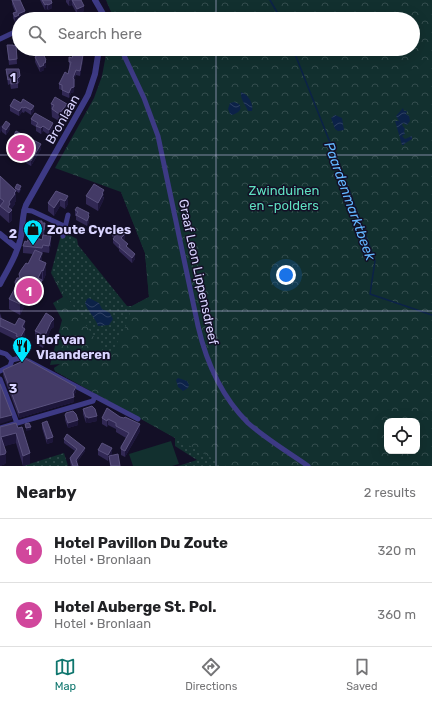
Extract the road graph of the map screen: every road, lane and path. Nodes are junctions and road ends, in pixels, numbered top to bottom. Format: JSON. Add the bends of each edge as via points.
{"nodes":[{"id":1,"x":95,"y":0,"type":"edge"},
{"id":2,"x":102,"y":12,"type":"edge"},
{"id":3,"x":12,"y":34,"type":"edge"},
{"id":4,"x":0,"y":39,"type":"edge"},
{"id":5,"x":98,"y":56,"type":"edge"},
{"id":6,"x":124,"y":56,"type":"edge"},
{"id":7,"x":24,"y":210,"type":"junction"},
{"id":8,"x":68,"y":215,"type":"dead end"},
{"id":9,"x":64,"y":226,"type":"junction"},
{"id":10,"x":0,"y":234,"type":"edge"},
{"id":11,"x":63,"y":236,"type":"dead end"},
{"id":12,"x":17,"y":248,"type":"junction"},
{"id":13,"x":0,"y":284,"type":"edge"},
{"id":14,"x":0,"y":352,"type":"edge"},
{"id":15,"x":12,"y":360,"type":"junction"},
{"id":16,"x":0,"y":371,"type":"edge"},
{"id":17,"x":0,"y":379,"type":"edge"},
{"id":18,"x":95,"y":396,"type":"junction"},
{"id":19,"x":138,"y":419,"type":"dead end"},
{"id":20,"x":17,"y":423,"type":"junction"},
{"id":21,"x":0,"y":428,"type":"edge"},
{"id":22,"x":308,"y":466,"type":"edge"}],
"edges":[{"from":1,"to":2,"type":"street"},
{"from":3,"to":4,"type":"street"},
{"from":5,"to":7,"type":"street","name":"Bronlaan","via":[[88,95]]},
{"from":6,"to":22,"type":"street","name":"Graaf Leon Lippensdreef","via":[[158,136],[202,345],[210,364],[223,390],[248,422]]},
{"from":7,"to":9,"type":"street","via":[[32,211]]},
{"from":7,"to":12,"type":"street","name":"Bronlaan"},
{"from":8,"to":9,"type":"street"},
{"from":9,"to":11,"type":"street"},
{"from":10,"to":12,"type":"street"},
{"from":12,"to":13,"type":"street","name":"Bronlaan"},
{"from":14,"to":15,"type":"street"},
{"from":15,"to":16,"type":"street","via":[[10,366]]},
{"from":15,"to":18,"type":"street","via":[[20,358],[28,361]]},
{"from":17,"to":20,"type":"street"},
{"from":18,"to":19,"type":"street"},
{"from":18,"to":20,"type":"street","via":[[93,401]]},
{"from":20,"to":21,"type":"street"}]}
